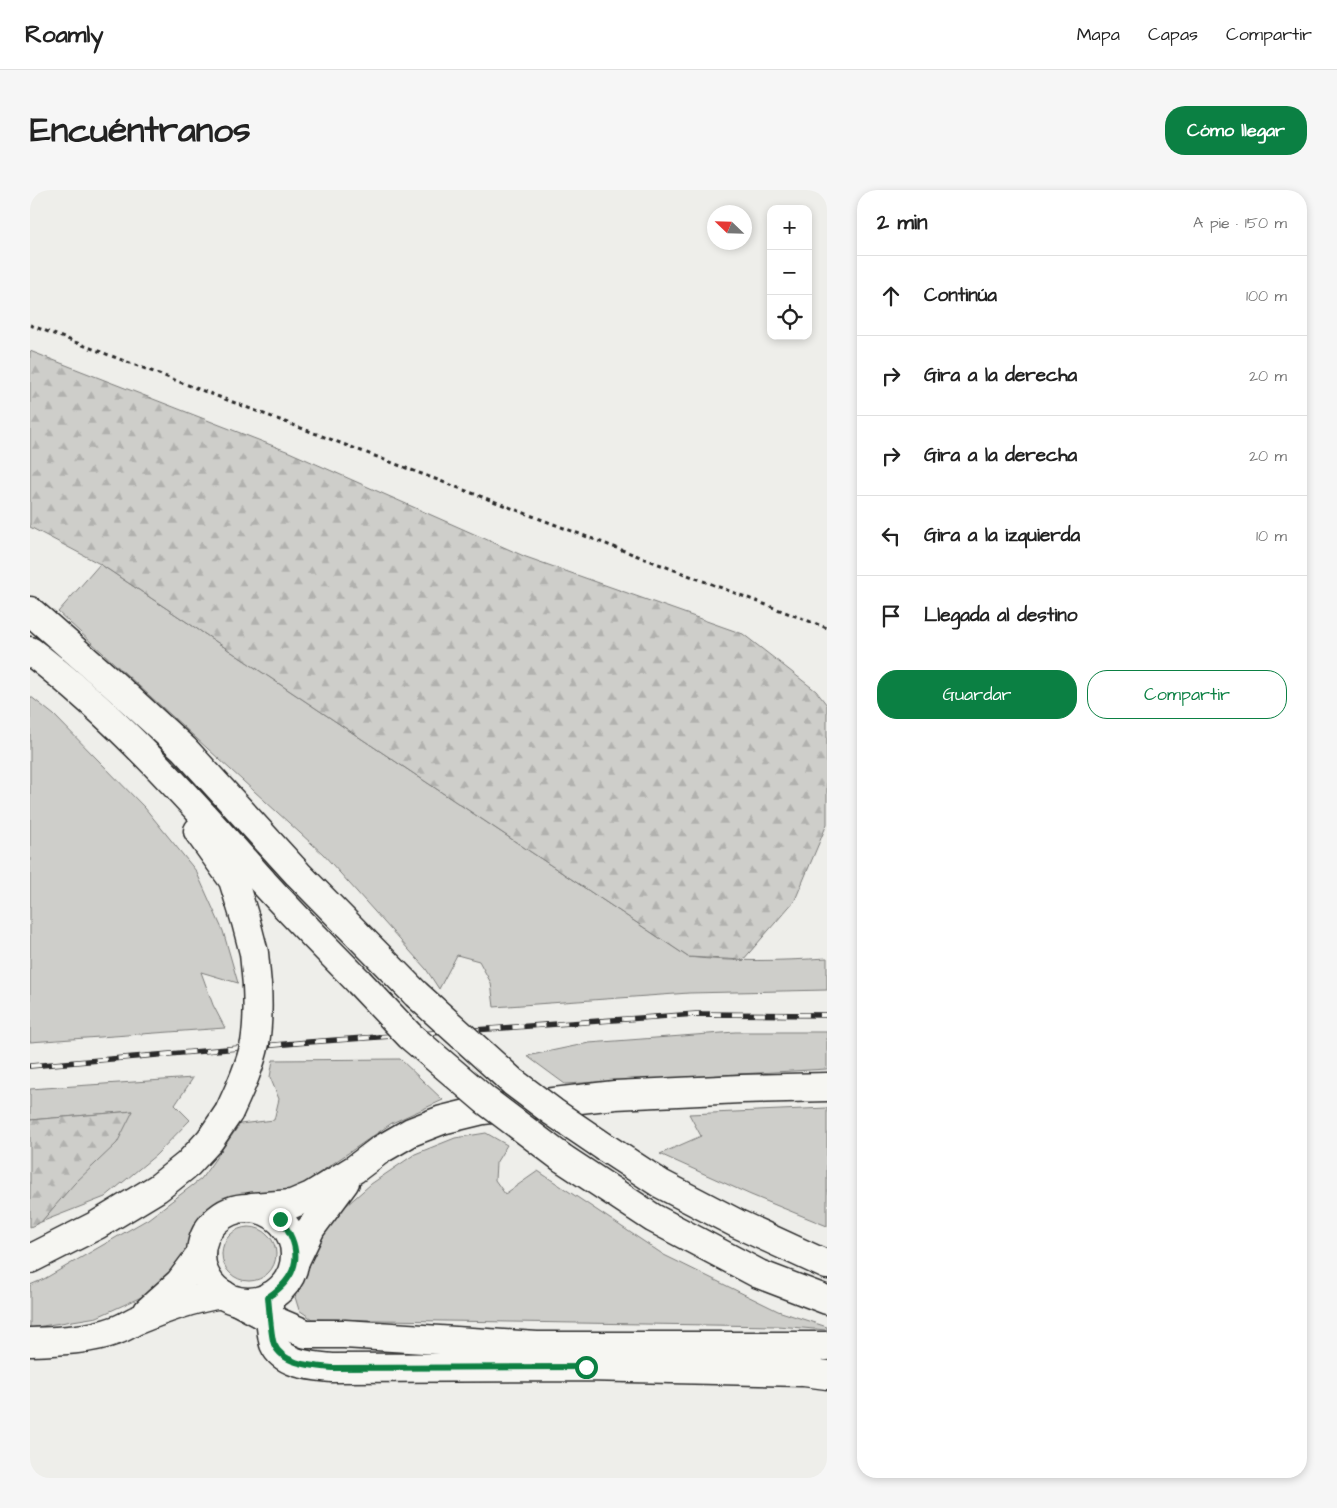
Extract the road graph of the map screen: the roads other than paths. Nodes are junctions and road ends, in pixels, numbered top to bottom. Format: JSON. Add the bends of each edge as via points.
{"nodes":[{"id":1,"x":30,"y":611,"type":"edge"},
{"id":2,"x":30,"y":651,"type":"edge"},
{"id":3,"x":30,"y":669,"type":"edge"},
{"id":4,"x":827,"y":1087,"type":"edge"},
{"id":5,"x":630,"y":1164,"type":"junction"},
{"id":6,"x":355,"y":1170,"type":"junction"},
{"id":7,"x":252,"y":1207,"type":"junction"},
{"id":8,"x":827,"y":1246,"type":"edge"},
{"id":9,"x":202,"y":1254,"type":"junction"},
{"id":10,"x":30,"y":1259,"type":"edge"},
{"id":11,"x":295,"y":1260,"type":"junction"},
{"id":12,"x":827,"y":1265,"type":"edge"},
{"id":13,"x":230,"y":1298,"type":"junction"},
{"id":14,"x":827,"y":1300,"type":"edge"},
{"id":15,"x":270,"y":1308,"type":"junction"},
{"id":16,"x":135,"y":1321,"type":"junction"},
{"id":17,"x":30,"y":1342,"type":"edge"},
{"id":18,"x":827,"y":1346,"type":"edge"},
{"id":19,"x":827,"y":1375,"type":"edge"}],
"edges":[{"from":1,"to":5,"type":"main road","bridge":true,"via":[[184,749],[298,874],[416,994],[513,1082]]},
{"from":2,"to":14,"type":"main road","bridge":true,"via":[[113,722],[410,1036],[485,1100],[562,1158],[653,1218],[759,1274]]},
{"from":3,"to":10,"type":"main road","bridge":true,"via":[[122,752],[197,831],[233,880],[254,953],[258,1014],[244,1078],[210,1140],[188,1164],[158,1188]]},
{"from":4,"to":6,"type":"main road","via":[[615,1095],[483,1110],[411,1132],[380,1150]]},
{"from":5,"to":8,"type":"main road"},
{"from":5,"to":12,"type":"main road","via":[[721,1215]]},
{"from":6,"to":7,"type":"main road","via":[[292,1204]]},
{"from":6,"to":11,"type":"main road","via":[[311,1228]]},
{"from":7,"to":9,"type":"main road","via":[[223,1215],[204,1239]]},
{"from":7,"to":11,"type":"main road","via":[[280,1219],[295,1245]]},
{"from":9,"to":13,"type":"main road","via":[[204,1270],[211,1284]]},
{"from":9,"to":16,"type":"main road","via":[[180,1282]]},
{"from":11,"to":15,"type":"main road","via":[[291,1276]]},
{"from":13,"to":15,"type":"main road"},
{"from":13,"to":16,"type":"main road","via":[[207,1296]]},
{"from":15,"to":18,"type":"main road","via":[[306,1334],[537,1346]]},
{"from":15,"to":19,"type":"main road","via":[[274,1344],[285,1356],[303,1365],[332,1368],[586,1367]]},
{"from":16,"to":17,"type":"main road","via":[[94,1336]]}]}
